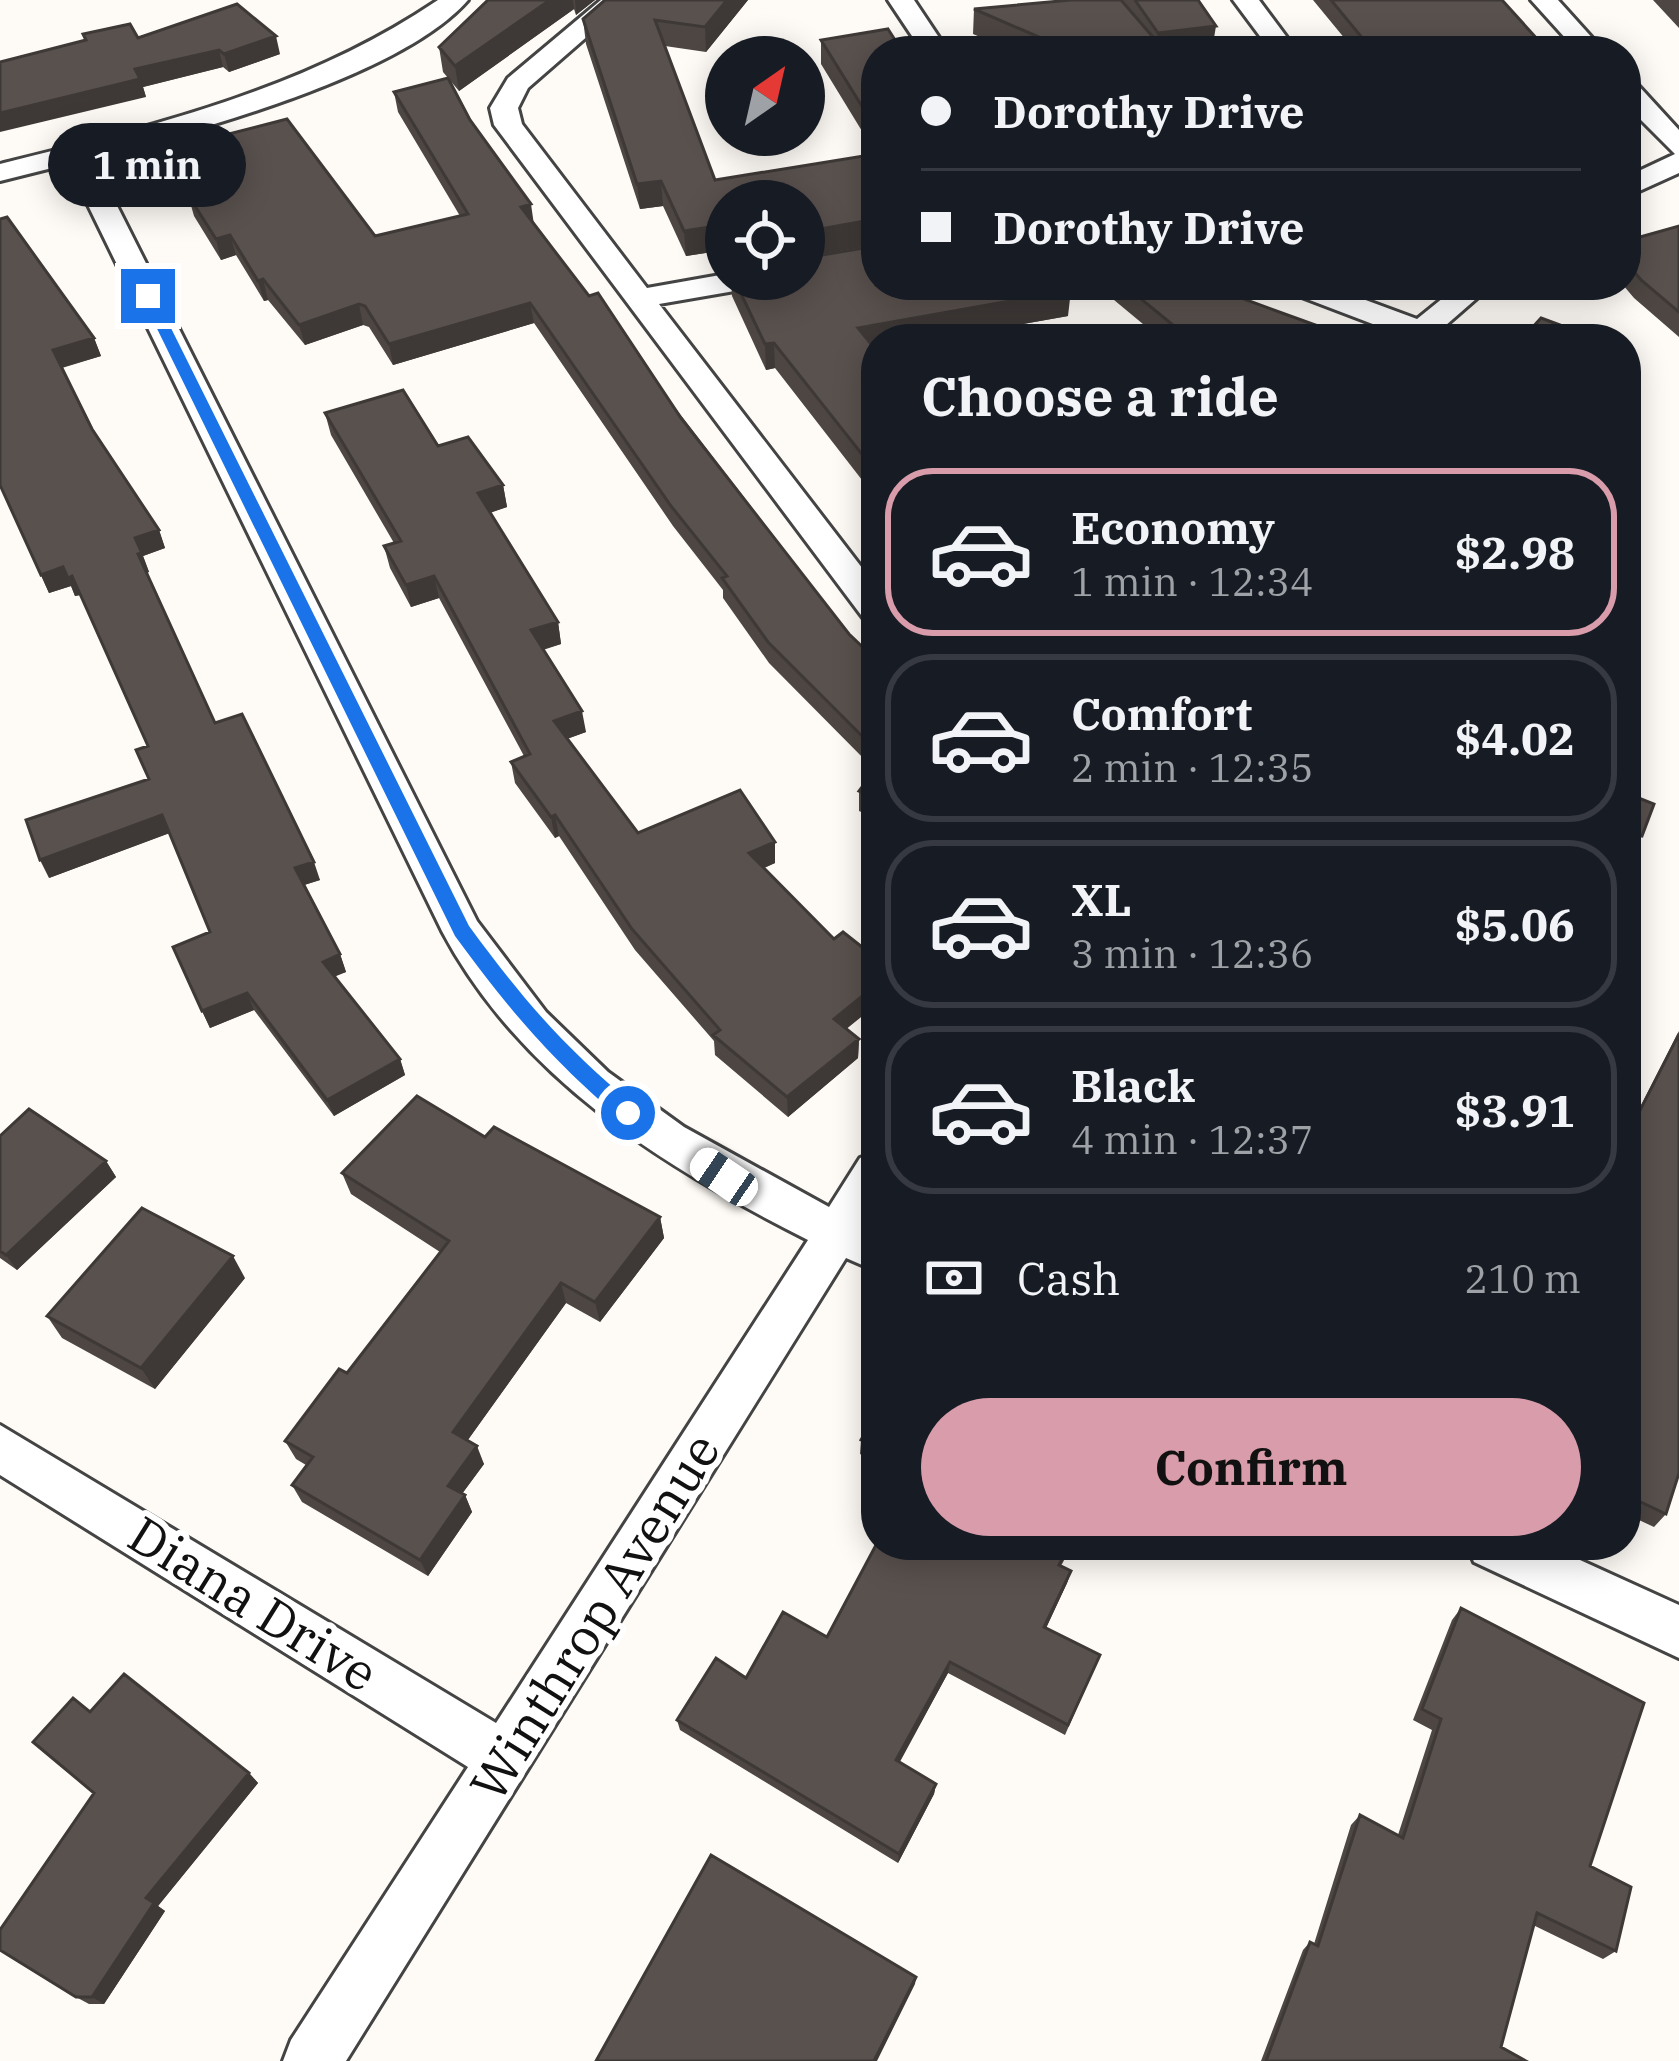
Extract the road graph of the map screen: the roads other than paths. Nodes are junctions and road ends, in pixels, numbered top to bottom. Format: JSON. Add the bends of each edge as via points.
{"nodes":[{"id":1,"x":455,"y":0,"type":"edge"},
{"id":2,"x":616,"y":0,"type":"edge"},
{"id":3,"x":901,"y":0,"type":"edge"},
{"id":4,"x":1246,"y":0,"type":"edge"},
{"id":5,"x":1544,"y":0,"type":"edge"},
{"id":6,"x":925,"y":36,"type":"edge"},
{"id":7,"x":1273,"y":36,"type":"edge"},
{"id":8,"x":1577,"y":36,"type":"edge"},
{"id":9,"x":1641,"y":105,"type":"edge"},
{"id":10,"x":1679,"y":147,"type":"edge"},
{"id":11,"x":77,"y":153,"type":"junction"},
{"id":12,"x":1679,"y":162,"type":"edge"},
{"id":13,"x":0,"y":173,"type":"edge"},
{"id":14,"x":1641,"y":181,"type":"edge"},
{"id":15,"x":705,"y":287,"type":"edge"},
{"id":16,"x":639,"y":298,"type":"junction"},
{"id":17,"x":1333,"y":300,"type":"edge"},
{"id":18,"x":1459,"y":300,"type":"edge"},
{"id":19,"x":1390,"y":324,"type":"edge"},
{"id":20,"x":1429,"y":324,"type":"edge"},
{"id":21,"x":861,"y":591,"type":"edge"},
{"id":22,"x":857,"y":1242,"type":"edge"},
{"id":23,"x":0,"y":1448,"type":"edge"},
{"id":24,"x":1524,"y":1560,"type":"edge"},
{"id":25,"x":1679,"y":1632,"type":"edge"},
{"id":26,"x":506,"y":1760,"type":"junction"},
{"id":27,"x":312,"y":2061,"type":"edge"}],
"edges":[{"from":1,"to":11,"type":"street","via":[[319,80]]},
{"from":2,"to":16,"type":"street","via":[[517,84],[504,108],[508,125]]},
{"from":3,"to":6,"type":"street"},
{"from":4,"to":7,"type":"street"},
{"from":5,"to":8,"type":"street"},
{"from":9,"to":10,"type":"street"},
{"from":11,"to":13,"type":"street"},
{"from":11,"to":22,"type":"street","via":[[462,931],[522,1013],[628,1113],[724,1177]]},
{"from":12,"to":14,"type":"street"},
{"from":15,"to":16,"type":"street"},
{"from":16,"to":21,"type":"street"},
{"from":17,"to":19,"type":"street"},
{"from":18,"to":20,"type":"street"},
{"from":22,"to":26,"type":"street","name":"Winthrop Avenue"},
{"from":23,"to":26,"type":"street","name":"Diana Drive"},
{"from":24,"to":25,"type":"street"},
{"from":26,"to":27,"type":"street","name":"Winthrop Avenue"}]}
